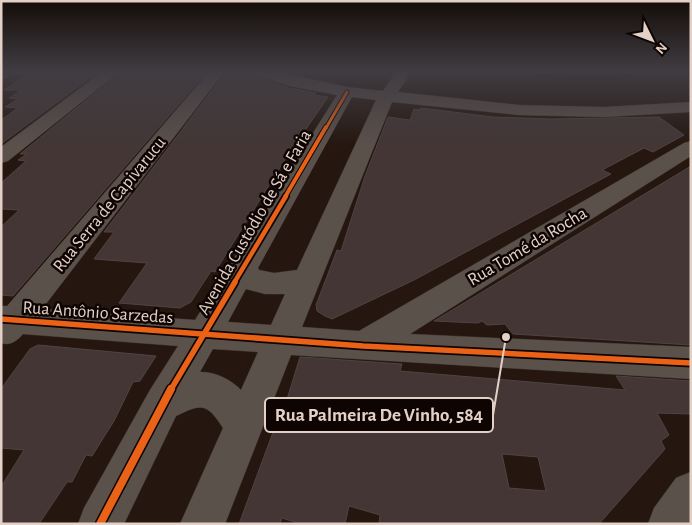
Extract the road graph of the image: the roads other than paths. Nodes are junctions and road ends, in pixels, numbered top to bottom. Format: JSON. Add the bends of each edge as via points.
{"nodes":[{"id":1,"x":80,"y":96,"type":"edge"},
{"id":2,"x":196,"y":96,"type":"edge"},
{"id":3,"x":338,"y":96,"type":"edge"},
{"id":4,"x":381,"y":96,"type":"edge"},
{"id":5,"x":388,"y":96,"type":"edge"},
{"id":6,"x":424,"y":96,"type":"edge"},
{"id":7,"x":343,"y":98,"type":"junction"},
{"id":8,"x":691,"y":107,"type":"edge"},
{"id":9,"x":691,"y":147,"type":"edge"},
{"id":10,"x":1,"y":157,"type":"edge"},
{"id":11,"x":242,"y":271,"type":"junction"},
{"id":12,"x":308,"y":278,"type":"junction"},
{"id":13,"x":5,"y":325,"type":"edge"},
{"id":14,"x":205,"y":333,"type":"junction"},
{"id":15,"x":282,"y":340,"type":"junction"},
{"id":16,"x":362,"y":346,"type":"junction"},
{"id":17,"x":691,"y":363,"type":"edge"},
{"id":18,"x":163,"y":403,"type":"junction"},
{"id":19,"x":244,"y":426,"type":"junction"},
{"id":20,"x":691,"y":493,"type":"edge"},
{"id":21,"x":100,"y":524,"type":"edge"},
{"id":22,"x":202,"y":524,"type":"edge"},
{"id":23,"x":670,"y":524,"type":"edge"}],
"edges":[{"from":1,"to":10,"type":"street"},
{"from":2,"to":13,"type":"street","name":"Rua Serra de Capivarucu"},
{"from":3,"to":7,"type":"street"},
{"from":4,"to":7,"type":"street","via":[[367,103]]},
{"from":5,"to":12,"type":"street"},
{"from":6,"to":8,"type":"street","via":[[534,111],[604,112]]},
{"from":7,"to":11,"type":"street","name":"Avenida Custódio de Sá e Faria"},
{"from":9,"to":16,"type":"street","name":"Rua Tomé da Rocha"},
{"from":11,"to":12,"type":"street","via":[[256,282],[275,285]]},
{"from":11,"to":14,"type":"street","name":"Avenida Custódio de Sá e Faria"},
{"from":12,"to":15,"type":"street"},
{"from":13,"to":14,"type":"street","name":"Rua Antônio Sarzedas"},
{"from":14,"to":15,"type":"street","name":"Rua Antônio Sarzedas"},
{"from":14,"to":18,"type":"street","name":"Avenida Custódio de Sá e Faria"},
{"from":15,"to":16,"type":"street","name":"Rua Antônio Sarzedas"},
{"from":15,"to":19,"type":"street"},
{"from":16,"to":17,"type":"street","name":"Rua Antônio Sarzedas"},
{"from":18,"to":19,"type":"street","via":[[194,389],[214,391],[223,396]]},
{"from":18,"to":21,"type":"street","name":"Avenida Custódio de Sá e Faria"},
{"from":19,"to":22,"type":"street"},
{"from":20,"to":23,"type":"street"}]}
